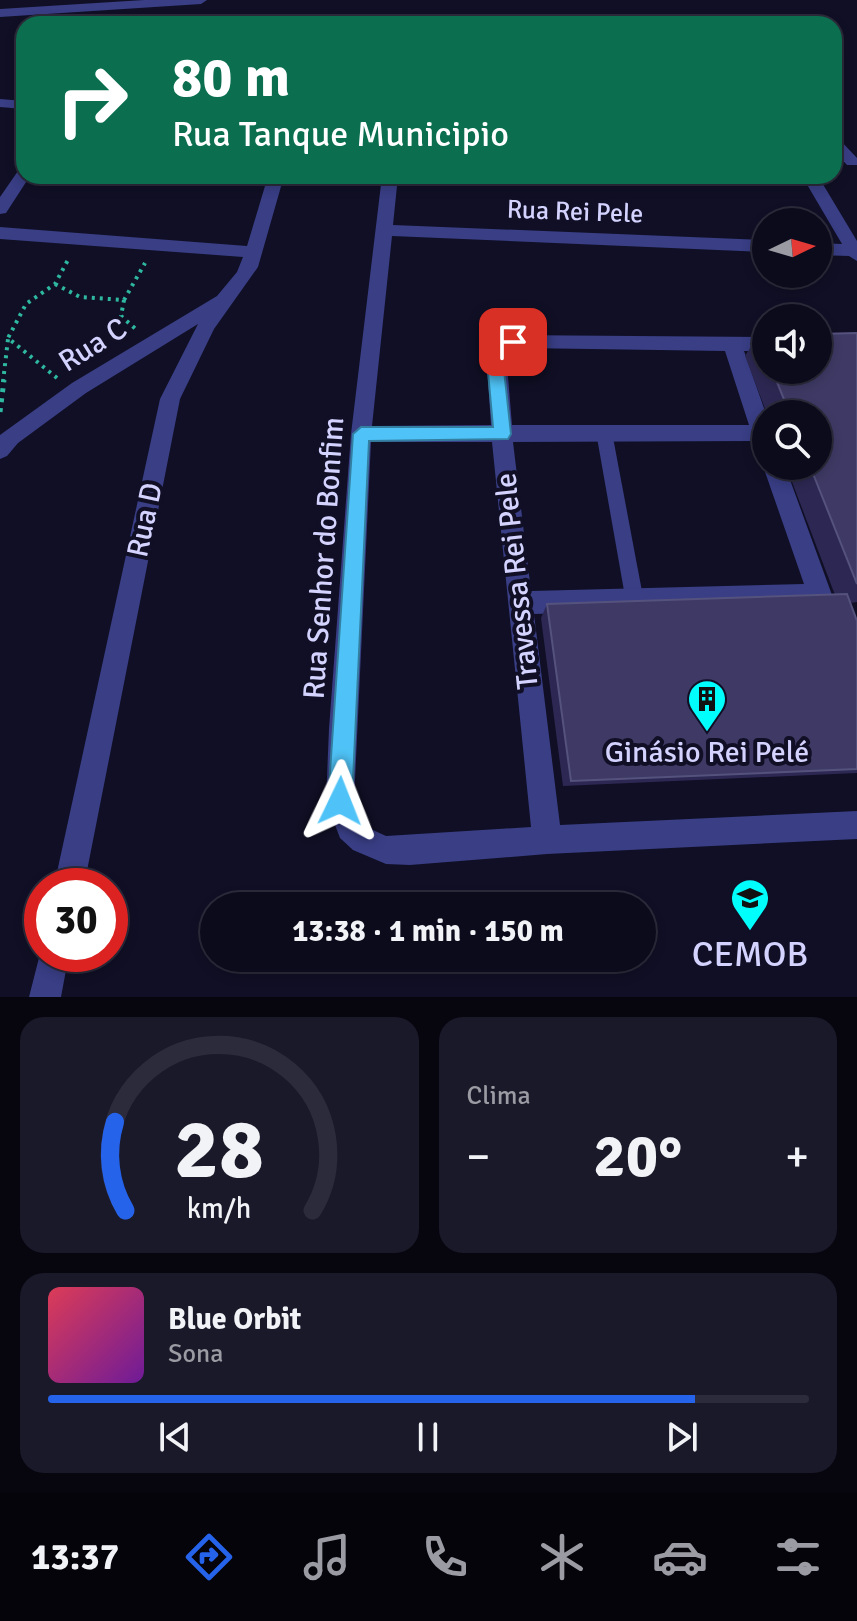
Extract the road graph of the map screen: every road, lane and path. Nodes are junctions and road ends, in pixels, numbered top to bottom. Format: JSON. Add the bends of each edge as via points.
{"nodes":[{"id":1,"x":201,"y":0,"type":"edge"},
{"id":2,"x":89,"y":4,"type":"edge"},
{"id":3,"x":0,"y":13,"type":"edge"},
{"id":4,"x":17,"y":184,"type":"edge"},
{"id":5,"x":273,"y":184,"type":"edge"},
{"id":6,"x":389,"y":184,"type":"edge"},
{"id":7,"x":815,"y":184,"type":"edge"},
{"id":8,"x":0,"y":209,"type":"edge"},
{"id":9,"x":382,"y":230,"type":"junction"},
{"id":10,"x":0,"y":233,"type":"edge"},
{"id":11,"x":79,"y":240,"type":"junction"},
{"id":12,"x":155,"y":245,"type":"junction"},
{"id":13,"x":752,"y":245,"type":"edge"},
{"id":14,"x":832,"y":250,"type":"edge"},
{"id":15,"x":252,"y":252,"type":"junction"},
{"id":16,"x":856,"y":252,"type":"edge"},
{"id":17,"x":55,"y":284,"type":"junction"},
{"id":18,"x":224,"y":299,"type":"junction"},
{"id":19,"x":124,"y":300,"type":"junction"},
{"id":20,"x":8,"y":338,"type":"junction"},
{"id":21,"x":152,"y":343,"type":"junction"},
{"id":22,"x":732,"y":344,"type":"junction"},
{"id":23,"x":752,"y":344,"type":"edge"},
{"id":24,"x":185,"y":363,"type":"junction"},
{"id":25,"x":74,"y":392,"type":"junction"},
{"id":26,"x":752,"y":403,"type":"edge"},
{"id":27,"x":0,"y":412,"type":"edge"},
{"id":28,"x":604,"y":432,"type":"junction"},
{"id":29,"x":361,"y":434,"type":"junction"},
{"id":30,"x":502,"y":434,"type":"junction"},
{"id":31,"x":752,"y":438,"type":"edge"},
{"id":32,"x":0,"y":450,"type":"edge"},
{"id":33,"x":779,"y":480,"type":"edge"},
{"id":34,"x":635,"y":602,"type":"junction"},
{"id":35,"x":520,"y":603,"type":"junction"},
{"id":36,"x":857,"y":825,"type":"edge"},
{"id":37,"x":547,"y":840,"type":"junction"},
{"id":38,"x":73,"y":868,"type":"edge"},
{"id":39,"x":50,"y":972,"type":"edge"},
{"id":40,"x":45,"y":997,"type":"edge"}],
"edges":[{"from":1,"to":2,"type":"street"},
{"from":2,"to":3,"type":"street"},
{"from":4,"to":8,"type":"street"},
{"from":5,"to":15,"type":"street","name":"Rua D"},
{"from":6,"to":9,"type":"street","name":"Rua Senhor do Bonfim"},
{"from":7,"to":16,"type":"street"},
{"from":9,"to":13,"type":"street","name":"Rua Rei Pele"},
{"from":9,"to":29,"type":"street","name":"Rua Senhor do Bonfim"},
{"from":10,"to":11,"type":"street"},
{"from":11,"to":12,"type":"street"},
{"from":11,"to":17,"type":"path"},
{"from":12,"to":15,"type":"street"},
{"from":12,"to":19,"type":"path"},
{"from":14,"to":16,"type":"street"},
{"from":15,"to":18,"type":"street","name":"Rua D","via":[[244,279]]},
{"from":17,"to":19,"type":"path","via":[[80,297]]},
{"from":17,"to":20,"type":"path","via":[[26,304]]},
{"from":18,"to":21,"type":"street","name":"Rua C"},
{"from":18,"to":24,"type":"street","name":"Rua D"},
{"from":19,"to":21,"type":"path","via":[[121,316]]},
{"from":20,"to":25,"type":"path"},
{"from":20,"to":27,"type":"path"},
{"from":21,"to":24,"type":"street"},
{"from":21,"to":25,"type":"street","name":"Rua C"},
{"from":22,"to":23,"type":"street"},
{"from":22,"to":26,"type":"street"},
{"from":22,"to":30,"type":"street","name":"Travessa Rei Pele","via":[[505,342],[496,351]]},
{"from":24,"to":38,"type":"street","name":"Rua D","via":[[170,399]]},
{"from":25,"to":32,"type":"street","name":"Rua C"},
{"from":28,"to":30,"type":"street"},
{"from":28,"to":31,"type":"street"},
{"from":28,"to":34,"type":"lane"},
{"from":29,"to":30,"type":"street"},
{"from":29,"to":37,"type":"street","name":"Rua Senhor do Bonfim","via":[[340,801],[350,828],[386,850]]},
{"from":30,"to":35,"type":"street","name":"Travessa Rei Pele"},
{"from":33,"to":34,"type":"street","via":[[820,595]]},
{"from":34,"to":35,"type":"street"},
{"from":35,"to":37,"type":"street","name":"Travessa Rei Pele"},
{"from":36,"to":37,"type":"street"},
{"from":39,"to":40,"type":"street"}]}
